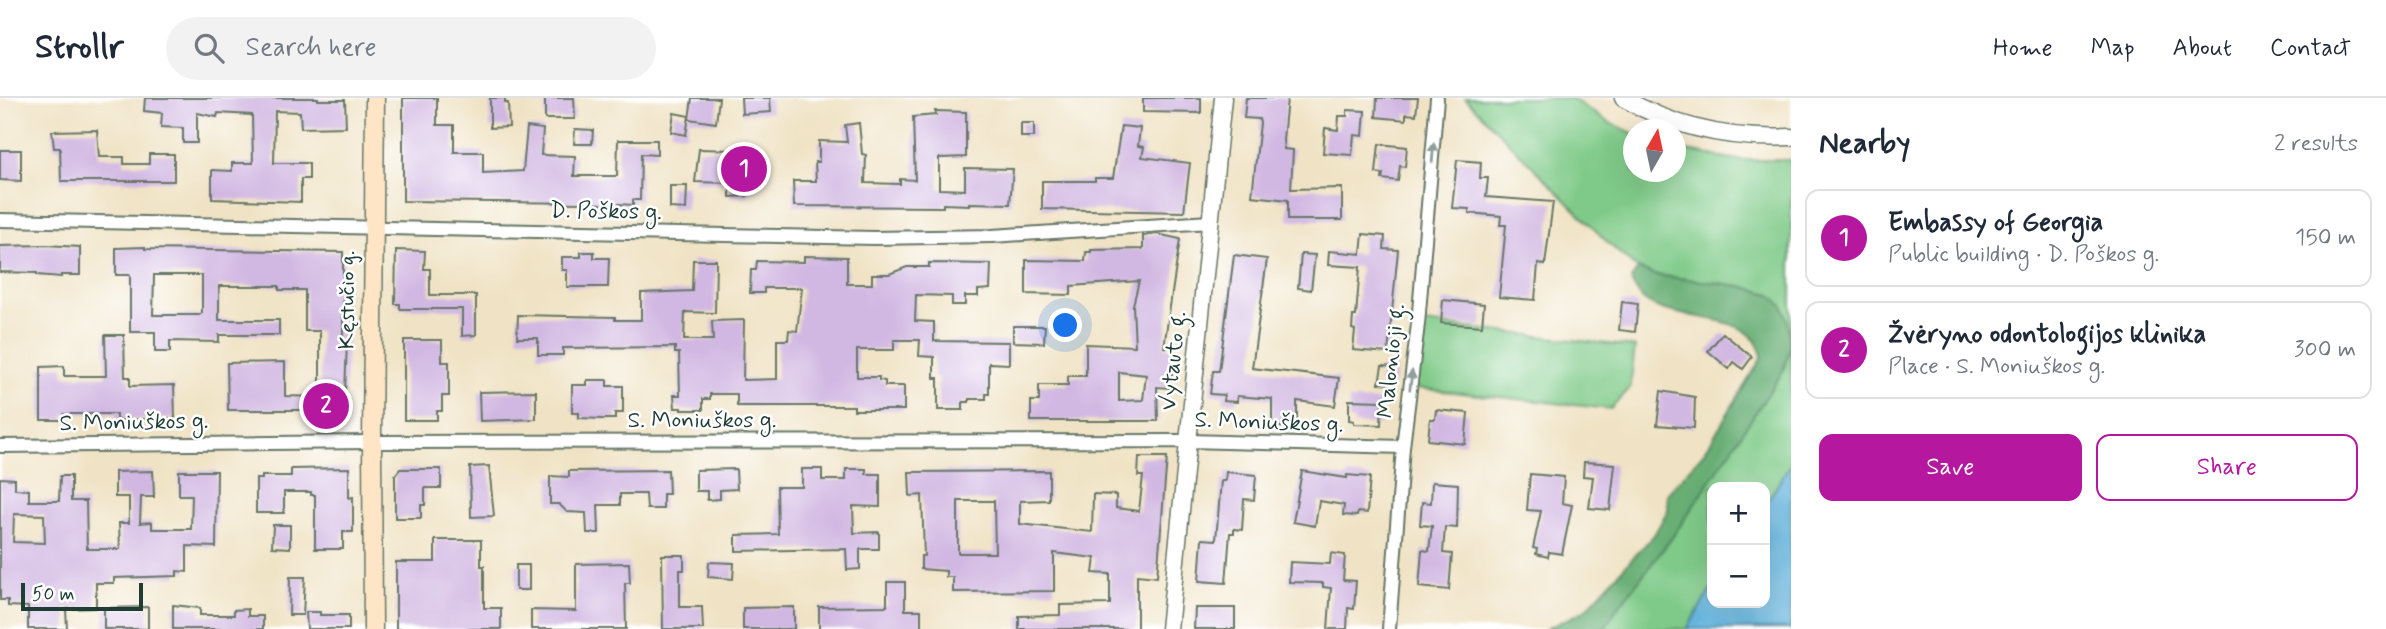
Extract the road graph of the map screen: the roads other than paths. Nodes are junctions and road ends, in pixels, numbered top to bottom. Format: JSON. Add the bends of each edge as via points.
{"nodes":[{"id":1,"x":376,"y":98,"type":"edge"},
{"id":2,"x":1223,"y":98,"type":"edge"},
{"id":3,"x":1437,"y":98,"type":"edge"},
{"id":4,"x":1623,"y":98,"type":"edge"},
{"id":5,"x":1791,"y":137,"type":"edge"},
{"id":6,"x":0,"y":220,"type":"edge"},
{"id":7,"x":1210,"y":222,"type":"junction"},
{"id":8,"x":373,"y":229,"type":"junction"},
{"id":9,"x":1189,"y":441,"type":"junction"},
{"id":10,"x":372,"y":442,"type":"junction"},
{"id":11,"x":0,"y":446,"type":"edge"},
{"id":12,"x":1403,"y":447,"type":"junction"},
{"id":13,"x":373,"y":629,"type":"edge"},
{"id":14,"x":1169,"y":629,"type":"edge"},
{"id":15,"x":1389,"y":629,"type":"edge"}],
"edges":[{"from":1,"to":8,"type":"main road","name":"Kęstučio g."},
{"from":2,"to":7,"type":"street","name":"Vytauto g."},
{"from":12,"to":3,"type":"street","name":"Malonioji g.","one_way":true},
{"from":4,"to":5,"type":"street","via":[[1668,120],[1710,132]]},
{"from":6,"to":8,"type":"street","name":"D. Poškos g."},
{"from":7,"to":8,"type":"street","name":"D. Poškos g.","via":[[992,236],[874,238]]},
{"from":7,"to":9,"type":"street","name":"Vytauto g."},
{"from":8,"to":10,"type":"main road","name":"Kęstučio g."},
{"from":9,"to":10,"type":"street","name":"S. Moniuškos g."},
{"from":9,"to":12,"type":"street","name":"S. Moniuškos g."},
{"from":9,"to":14,"type":"street","name":"Vytauto g."},
{"from":10,"to":11,"type":"street","name":"S. Moniuškos g."},
{"from":10,"to":13,"type":"main road","name":"Kęstučio g."},
{"from":12,"to":15,"type":"street","name":"Malonioji g."}]}
